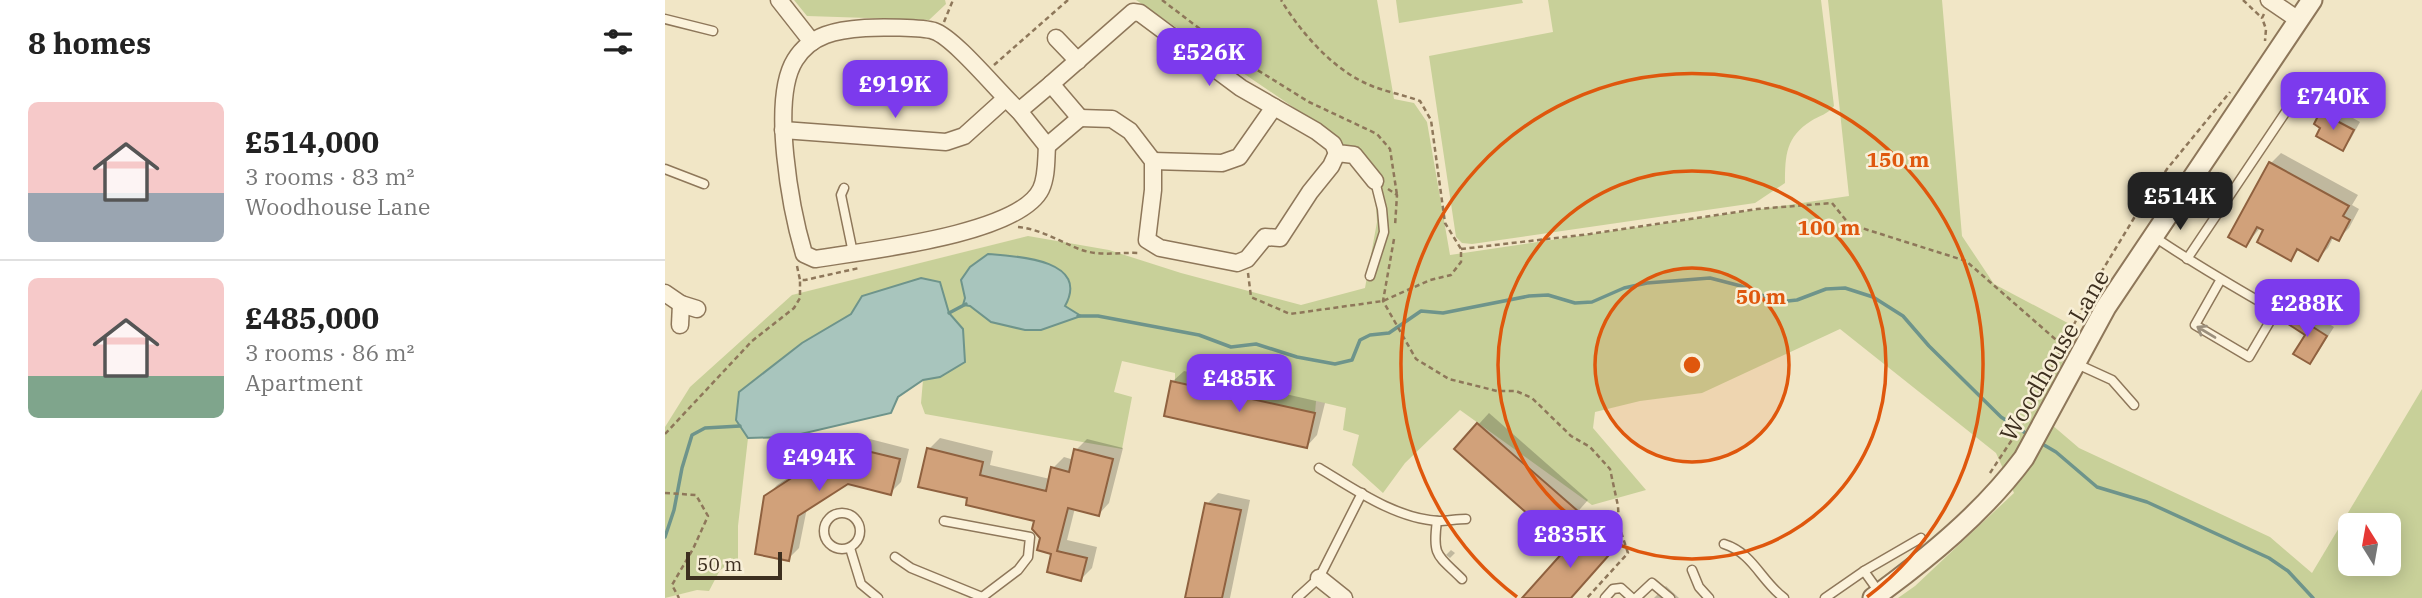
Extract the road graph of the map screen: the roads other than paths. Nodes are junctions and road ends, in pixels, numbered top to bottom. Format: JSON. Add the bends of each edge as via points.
{"nodes":[{"id":1,"x":779,"y":0,"type":"edge"},
{"id":2,"x":2312,"y":0,"type":"edge"},
{"id":3,"x":2271,"y":1,"type":"edge"},
{"id":4,"x":665,"y":19,"type":"edge"},
{"id":5,"x":2297,"y":19,"type":"junction"},
{"id":6,"x":713,"y":31,"type":"dead end"},
{"id":7,"x":1056,"y":38,"type":"dead end"},
{"id":8,"x":813,"y":42,"type":"junction"},
{"id":9,"x":1078,"y":61,"type":"junction"},
{"id":10,"x":1051,"y":84,"type":"junction"},
{"id":11,"x":1005,"y":99,"type":"junction"},
{"id":12,"x":2291,"y":104,"type":"dead end"},
{"id":13,"x":1274,"y":107,"type":"junction"},
{"id":14,"x":1019,"y":111,"type":"junction"},
{"id":15,"x":1080,"y":118,"type":"junction"},
{"id":16,"x":783,"y":130,"type":"junction"},
{"id":17,"x":1047,"y":146,"type":"junction"},
{"id":18,"x":1337,"y":153,"type":"junction"},
{"id":19,"x":1153,"y":161,"type":"junction"},
{"id":20,"x":665,"y":169,"type":"edge"},
{"id":21,"x":1375,"y":181,"type":"joint"},
{"id":22,"x":2188,"y":183,"type":"junction"},
{"id":23,"x":704,"y":184,"type":"dead end"},
{"id":24,"x":843,"y":188,"type":"dead end"},
{"id":25,"x":2222,"y":209,"type":"junction"},
{"id":26,"x":2153,"y":236,"type":"junction"},
{"id":27,"x":856,"y":260,"type":"junction"},
{"id":28,"x":2187,"y":260,"type":"junction"},
{"id":29,"x":1370,"y":276,"type":"dead end"},
{"id":30,"x":2221,"y":279,"type":"junction"},
{"id":31,"x":665,"y":293,"type":"edge"},
{"id":32,"x":681,"y":304,"type":"junction"},
{"id":33,"x":697,"y":309,"type":"dead end"},
{"id":34,"x":680,"y":325,"type":"dead end"},
{"id":35,"x":2074,"y":363,"type":"junction"},
{"id":36,"x":2134,"y":405,"type":"dead end"},
{"id":37,"x":1319,"y":468,"type":"dead end"},
{"id":38,"x":1362,"y":494,"type":"junction"},
{"id":39,"x":1466,"y":519,"type":"dead end"},
{"id":40,"x":944,"y":521,"type":"dead end"},
{"id":41,"x":1437,"y":521,"type":"junction"},
{"id":42,"x":1921,"y":538,"type":"dead end"},
{"id":43,"x":1724,"y":544,"type":"dead end"},
{"id":44,"x":850,"y":548,"type":"junction"},
{"id":45,"x":895,"y":556,"type":"dead end"},
{"id":46,"x":1692,"y":570,"type":"dead end"},
{"id":47,"x":1864,"y":571,"type":"junction"},
{"id":48,"x":1319,"y":578,"type":"junction"},
{"id":49,"x":1462,"y":579,"type":"dead end"},
{"id":50,"x":1877,"y":596,"type":"edge"},
{"id":51,"x":879,"y":598,"type":"edge"},
{"id":52,"x":981,"y":598,"type":"edge"},
{"id":53,"x":1297,"y":598,"type":"edge"},
{"id":54,"x":1344,"y":598,"type":"edge"},
{"id":55,"x":1605,"y":598,"type":"edge"},
{"id":56,"x":1634,"y":598,"type":"edge"},
{"id":57,"x":1669,"y":598,"type":"edge"},
{"id":58,"x":1709,"y":598,"type":"edge"},
{"id":59,"x":1784,"y":598,"type":"edge"},
{"id":60,"x":1825,"y":598,"type":"edge"}],
"edges":[{"from":1,"to":8,"type":"street"},
{"from":2,"to":5,"type":"street","name":"Woodhouse Lane"},
{"from":3,"to":5,"type":"street"},
{"from":4,"to":6,"type":"lane"},
{"from":5,"to":22,"type":"street","name":"Woodhouse Lane"},
{"from":7,"to":9,"type":"street"},
{"from":8,"to":11,"type":"street","via":[[838,30],[934,31],[950,41]]},
{"from":8,"to":16,"type":"street","via":[[789,73]]},
{"from":9,"to":10,"type":"street"},
{"from":9,"to":13,"type":"street","via":[[1133,12],[1140,13]]},
{"from":10,"to":14,"type":"street"},
{"from":10,"to":15,"type":"street"},
{"from":11,"to":14,"type":"street"},
{"from":11,"to":16,"type":"street","via":[[964,136],[946,142]]},
{"from":12,"to":25,"type":"lane"},
{"from":13,"to":18,"type":"street","via":[[1316,131]]},
{"from":13,"to":19,"type":"street","via":[[1239,157],[1222,163]]},
{"from":14,"to":17,"type":"street"},
{"from":15,"to":17,"type":"street"},
{"from":15,"to":19,"type":"street","via":[[1112,119],[1130,131]]},
{"from":16,"to":27,"type":"street","via":[[804,254],[815,259]]},
{"from":17,"to":27,"type":"street","via":[[1040,190],[1027,206],[997,222]]},
{"from":18,"to":19,"type":"street","via":[[1280,238],[1265,237],[1246,269],[1237,263],[1160,248],[1147,240]]},
{"from":18,"to":21,"type":"street","via":[[1354,155]]},
{"from":20,"to":23,"type":"lane"},
{"from":21,"to":29,"type":"lane","via":[[1384,232]]},
{"from":22,"to":25,"type":"lane"},
{"from":22,"to":26,"type":"street","name":"Woodhouse Lane"},
{"from":24,"to":27,"type":"lane"},
{"from":25,"to":28,"type":"lane"},
{"from":26,"to":28,"type":"lane"},
{"from":26,"to":35,"type":"street","name":"Woodhouse Lane"},
{"from":28,"to":30,"type":"lane"},
{"from":30,"to":30,"type":"lane","one_way":true,"via":[[2276,311],[2249,358],[2195,325]]},
{"from":31,"to":32,"type":"street"},
{"from":32,"to":33,"type":"street"},
{"from":32,"to":34,"type":"street"},
{"from":35,"to":36,"type":"lane","via":[[2112,380]]},
{"from":35,"to":50,"type":"street","name":"Woodhouse Lane","via":[[2026,435],[2009,478],[1936,550]]},
{"from":37,"to":38,"type":"lane"},
{"from":38,"to":41,"type":"lane","via":[[1403,513]]},
{"from":38,"to":48,"type":"lane"},
{"from":39,"to":41,"type":"lane"},
{"from":40,"to":52,"type":"lane","via":[[1030,537],[1028,557],[1018,570]]},
{"from":41,"to":49,"type":"lane","via":[[1434,545]]},
{"from":42,"to":47,"type":"lane"},
{"from":43,"to":59,"type":"lane","via":[[1739,549]]},
{"from":44,"to":44,"type":"lane","via":[[832,547],[825,539],[826,523],[836,514],[852,516],[860,526],[859,539]]},
{"from":44,"to":51,"type":"lane","via":[[861,584]]},
{"from":45,"to":52,"type":"lane","via":[[911,568]]},
{"from":46,"to":58,"type":"lane"},
{"from":47,"to":50,"type":"lane"},
{"from":47,"to":60,"type":"lane"},
{"from":48,"to":53,"type":"lane"},
{"from":48,"to":54,"type":"street"},
{"from":55,"to":56,"type":"lane","via":[[1621,588]]},
{"from":56,"to":57,"type":"lane","via":[[1652,583]]}]}
